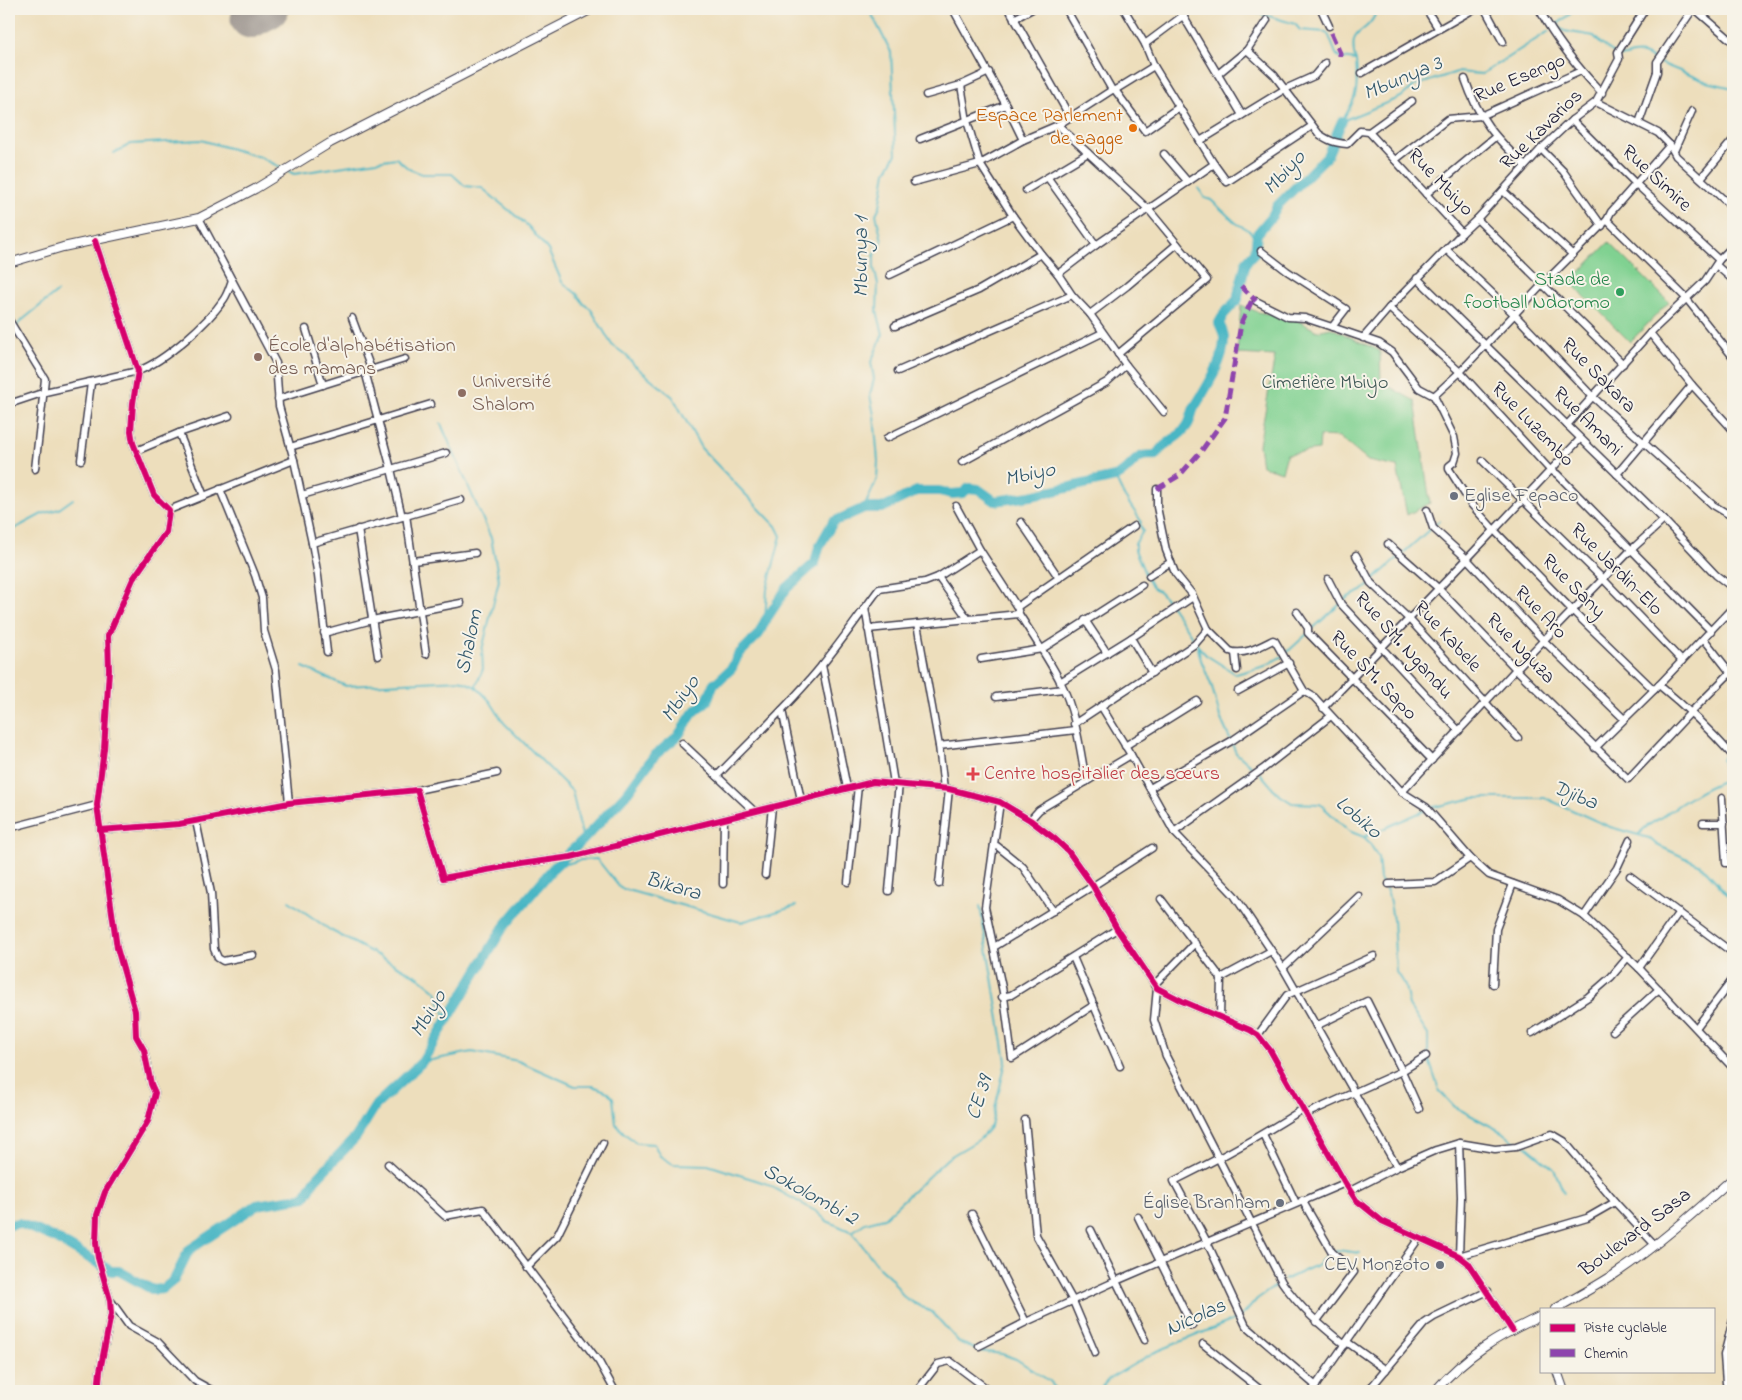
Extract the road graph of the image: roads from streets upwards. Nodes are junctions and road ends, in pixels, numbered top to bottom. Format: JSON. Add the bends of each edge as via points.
{"nodes":[{"id":1,"x":592,"y":9,"type":"edge"},
{"id":2,"x":953,"y":9,"type":"edge"},
{"id":3,"x":1009,"y":9,"type":"edge"},
{"id":4,"x":1032,"y":9,"type":"edge"},
{"id":5,"x":1066,"y":9,"type":"edge"},
{"id":6,"x":1124,"y":9,"type":"edge"},
{"id":7,"x":1179,"y":9,"type":"edge"},
{"id":8,"x":1320,"y":9,"type":"edge"},
{"id":9,"x":1426,"y":9,"type":"edge"},
{"id":10,"x":1474,"y":9,"type":"edge"},
{"id":11,"x":1484,"y":9,"type":"edge"},
{"id":12,"x":1539,"y":9,"type":"edge"},
{"id":13,"x":1646,"y":9,"type":"edge"},
{"id":14,"x":1694,"y":9,"type":"edge"},
{"id":15,"x":1184,"y":15,"type":"junction"},
{"id":16,"x":1014,"y":19,"type":"junction"},
{"id":17,"x":1267,"y":20,"type":"dead end"},
{"id":18,"x":1329,"y":26,"type":"dead end"},
{"id":19,"x":1438,"y":28,"type":"junction"},
{"id":20,"x":1503,"y":42,"type":"dead end"},
{"id":21,"x":1733,"y":42,"type":"edge"},
{"id":22,"x":1145,"y":44,"type":"junction"},
{"id":23,"x":1247,"y":50,"type":"junction"},
{"id":24,"x":1325,"y":63,"type":"dead end"},
{"id":25,"x":1154,"y":66,"type":"junction"},
{"id":26,"x":1581,"y":71,"type":"junction"},
{"id":27,"x":989,"y":72,"type":"junction"},
{"id":28,"x":1362,"y":73,"type":"dead end"},
{"id":29,"x":1218,"y":74,"type":"junction"},
{"id":30,"x":1465,"y":79,"type":"dead end"},
{"id":31,"x":961,"y":85,"type":"junction"},
{"id":32,"x":1285,"y":89,"type":"junction"},
{"id":33,"x":1114,"y":90,"type":"junction"},
{"id":34,"x":1602,"y":93,"type":"junction"},
{"id":35,"x":926,"y":95,"type":"dead end"},
{"id":36,"x":1412,"y":101,"type":"dead end"},
{"id":37,"x":1596,"y":102,"type":"junction"},
{"id":38,"x":1006,"y":105,"type":"junction"},
{"id":39,"x":1179,"y":107,"type":"junction"},
{"id":40,"x":1692,"y":111,"type":"dead end"},
{"id":41,"x":1242,"y":115,"type":"junction"},
{"id":42,"x":1481,"y":116,"type":"junction"},
{"id":43,"x":1070,"y":117,"type":"junction"},
{"id":44,"x":1572,"y":120,"type":"junction"},
{"id":45,"x":967,"y":121,"type":"junction"},
{"id":46,"x":1639,"y":123,"type":"junction"},
{"id":47,"x":1058,"y":125,"type":"junction"},
{"id":48,"x":1312,"y":126,"type":"junction"},
{"id":49,"x":1369,"y":132,"type":"junction"},
{"id":50,"x":1495,"y":137,"type":"junction"},
{"id":51,"x":920,"y":139,"type":"dead end"},
{"id":52,"x":1023,"y":140,"type":"junction"},
{"id":53,"x":1733,"y":140,"type":"edge"},
{"id":54,"x":1200,"y":141,"type":"junction"},
{"id":55,"x":1672,"y":148,"type":"junction"},
{"id":56,"x":1541,"y":149,"type":"junction"},
{"id":57,"x":1088,"y":153,"type":"junction"},
{"id":58,"x":1164,"y":154,"type":"dead end"},
{"id":59,"x":1395,"y":160,"type":"junction"},
{"id":60,"x":980,"y":164,"type":"junction"},
{"id":61,"x":1214,"y":164,"type":"junction"},
{"id":62,"x":1525,"y":166,"type":"junction"},
{"id":63,"x":1048,"y":178,"type":"junction"},
{"id":64,"x":1701,"y":178,"type":"junction"},
{"id":65,"x":914,"y":182,"type":"dead end"},
{"id":66,"x":1188,"y":182,"type":"junction"},
{"id":67,"x":1636,"y":184,"type":"junction"},
{"id":68,"x":1026,"y":190,"type":"dead end"},
{"id":69,"x":1503,"y":191,"type":"junction"},
{"id":70,"x":1426,"y":194,"type":"junction"},
{"id":71,"x":1733,"y":208,"type":"edge"},
{"id":72,"x":1149,"y":210,"type":"junction"},
{"id":73,"x":1013,"y":216,"type":"junction"},
{"id":74,"x":199,"y":218,"type":"junction"},
{"id":75,"x":1477,"y":219,"type":"junction"},
{"id":76,"x":1604,"y":223,"type":"junction"},
{"id":77,"x":1462,"y":233,"type":"junction"},
{"id":78,"x":95,"y":241,"type":"junction"},
{"id":79,"x":1177,"y":244,"type":"junction"},
{"id":80,"x":1096,"y":245,"type":"junction"},
{"id":81,"x":1733,"y":246,"type":"edge"},
{"id":82,"x":1446,"y":249,"type":"junction"},
{"id":83,"x":1261,"y":251,"type":"dead end"},
{"id":84,"x":1041,"y":254,"type":"junction"},
{"id":85,"x":1573,"y":255,"type":"junction"},
{"id":86,"x":1718,"y":262,"type":"junction"},
{"id":87,"x":9,"y":263,"type":"edge"},
{"id":88,"x":1058,"y":274,"type":"junction"},
{"id":89,"x":890,"y":275,"type":"dead end"},
{"id":90,"x":1417,"y":278,"type":"junction"},
{"id":91,"x":232,"y":280,"type":"junction"},
{"id":92,"x":1733,"y":280,"type":"edge"},
{"id":93,"x":1542,"y":285,"type":"junction"},
{"id":94,"x":1072,"y":295,"type":"junction"},
{"id":95,"x":1686,"y":298,"type":"junction"},
{"id":96,"x":1256,"y":301,"type":"dead end"},
{"id":97,"x":1389,"y":308,"type":"junction"},
{"id":98,"x":1090,"y":314,"type":"junction"},
{"id":99,"x":1515,"y":315,"type":"junction"},
{"id":100,"x":352,"y":318,"type":"dead end"},
{"id":101,"x":9,"y":320,"type":"edge"},
{"id":102,"x":895,"y":326,"type":"dead end"},
{"id":103,"x":1332,"y":327,"type":"junction"},
{"id":104,"x":306,"y":329,"type":"dead end"},
{"id":105,"x":1102,"y":332,"type":"junction"},
{"id":106,"x":1650,"y":333,"type":"junction"},
{"id":107,"x":1363,"y":338,"type":"junction"},
{"id":108,"x":1486,"y":345,"type":"junction"},
{"id":109,"x":1118,"y":354,"type":"junction"},
{"id":110,"x":1733,"y":357,"type":"edge"},
{"id":111,"x":404,"y":359,"type":"dead end"},
{"id":112,"x":1623,"y":364,"type":"junction"},
{"id":113,"x":1126,"y":365,"type":"junction"},
{"id":114,"x":368,"y":370,"type":"junction"},
{"id":115,"x":138,"y":371,"type":"junction"},
{"id":116,"x":898,"y":372,"type":"dead end"},
{"id":117,"x":1460,"y":372,"type":"junction"},
{"id":118,"x":91,"y":383,"type":"junction"},
{"id":119,"x":323,"y":385,"type":"junction"},
{"id":120,"x":1692,"y":385,"type":"junction"},
{"id":121,"x":45,"y":392,"type":"junction"},
{"id":122,"x":1434,"y":396,"type":"junction"},
{"id":123,"x":1594,"y":397,"type":"junction"},
{"id":124,"x":278,"y":399,"type":"junction"},
{"id":125,"x":9,"y":404,"type":"edge"},
{"id":126,"x":431,"y":404,"type":"dead end"},
{"id":127,"x":1164,"y":412,"type":"dead end"},
{"id":128,"x":229,"y":416,"type":"dead end"},
{"id":129,"x":379,"y":420,"type":"junction"},
{"id":130,"x":1567,"y":425,"type":"junction"},
{"id":131,"x":1733,"y":430,"type":"edge"},
{"id":132,"x":180,"y":433,"type":"junction"},
{"id":133,"x":887,"y":438,"type":"dead end"},
{"id":134,"x":1580,"y":439,"type":"junction"},
{"id":135,"x":1644,"y":443,"type":"junction"},
{"id":136,"x":290,"y":447,"type":"junction"},
{"id":137,"x":136,"y":451,"type":"junction"},
{"id":138,"x":446,"y":452,"type":"dead end"},
{"id":139,"x":81,"y":460,"type":"dead end"},
{"id":140,"x":294,"y":460,"type":"junction"},
{"id":141,"x":1483,"y":461,"type":"dead end"},
{"id":142,"x":962,"y":462,"type":"dead end"},
{"id":143,"x":35,"y":469,"type":"dead end"},
{"id":144,"x":391,"y":469,"type":"junction"},
{"id":145,"x":1550,"y":470,"type":"junction"},
{"id":146,"x":1617,"y":474,"type":"junction"},
{"id":147,"x":1157,"y":489,"type":"dead end"},
{"id":148,"x":220,"y":490,"type":"junction"},
{"id":149,"x":302,"y":495,"type":"junction"},
{"id":150,"x":204,"y":496,"type":"junction"},
{"id":151,"x":462,"y":500,"type":"dead end"},
{"id":152,"x":1523,"y":500,"type":"junction"},
{"id":153,"x":956,"y":506,"type":"dead end"},
{"id":154,"x":169,"y":510,"type":"junction"},
{"id":155,"x":1427,"y":510,"type":"dead end"},
{"id":156,"x":404,"y":516,"type":"junction"},
{"id":157,"x":1733,"y":517,"type":"edge"},
{"id":158,"x":1664,"y":520,"type":"junction"},
{"id":159,"x":1021,"y":522,"type":"dead end"},
{"id":160,"x":1134,"y":526,"type":"dead end"},
{"id":161,"x":358,"y":529,"type":"junction"},
{"id":162,"x":1494,"y":530,"type":"junction"},
{"id":163,"x":312,"y":543,"type":"junction"},
{"id":164,"x":1388,"y":544,"type":"dead end"},
{"id":165,"x":980,"y":550,"type":"junction"},
{"id":166,"x":1631,"y":550,"type":"junction"},
{"id":167,"x":475,"y":553,"type":"dead end"},
{"id":168,"x":1356,"y":556,"type":"dead end"},
{"id":169,"x":1466,"y":560,"type":"junction"},
{"id":170,"x":413,"y":561,"type":"junction"},
{"id":171,"x":1171,"y":562,"type":"junction"},
{"id":172,"x":1150,"y":576,"type":"dead end"},
{"id":173,"x":938,"y":577,"type":"junction"},
{"id":174,"x":1059,"y":578,"type":"junction"},
{"id":175,"x":1328,"y":579,"type":"dead end"},
{"id":176,"x":1603,"y":579,"type":"junction"},
{"id":177,"x":1142,"y":585,"type":"dead end"},
{"id":178,"x":1438,"y":588,"type":"junction"},
{"id":179,"x":1733,"y":588,"type":"edge"},
{"id":180,"x":1193,"y":597,"type":"junction"},
{"id":181,"x":461,"y":603,"type":"dead end"},
{"id":182,"x":865,"y":607,"type":"junction"},
{"id":183,"x":1017,"y":607,"type":"junction"},
{"id":184,"x":1733,"y":607,"type":"edge"},
{"id":185,"x":420,"y":610,"type":"junction"},
{"id":186,"x":1573,"y":611,"type":"junction"},
{"id":187,"x":1297,"y":612,"type":"dead end"},
{"id":188,"x":1019,"y":614,"type":"junction"},
{"id":189,"x":1726,"y":615,"type":"junction"},
{"id":190,"x":968,"y":619,"type":"junction"},
{"id":191,"x":1409,"y":619,"type":"junction"},
{"id":192,"x":372,"y":620,"type":"junction"},
{"id":193,"x":1086,"y":620,"type":"junction"},
{"id":194,"x":917,"y":624,"type":"junction"},
{"id":195,"x":1733,"y":624,"type":"edge"},
{"id":196,"x":868,"y":629,"type":"junction"},
{"id":197,"x":1208,"y":629,"type":"junction"},
{"id":198,"x":1711,"y":631,"type":"junction"},
{"id":199,"x":324,"y":633,"type":"junction"},
{"id":200,"x":1131,"y":638,"type":"junction"},
{"id":201,"x":1704,"y":639,"type":"junction"},
{"id":202,"x":1544,"y":641,"type":"junction"},
{"id":203,"x":1382,"y":647,"type":"junction"},
{"id":204,"x":1042,"y":649,"type":"junction"},
{"id":205,"x":327,"y":652,"type":"dead end"},
{"id":206,"x":1107,"y":653,"type":"junction"},
{"id":207,"x":1234,"y":653,"type":"junction"},
{"id":208,"x":426,"y":654,"type":"dead end"},
{"id":209,"x":378,"y":656,"type":"dead end"},
{"id":210,"x":981,"y":659,"type":"dead end"},
{"id":211,"x":1682,"y":661,"type":"junction"},
{"id":212,"x":1289,"y":663,"type":"junction"},
{"id":213,"x":822,"y":665,"type":"junction"},
{"id":214,"x":1516,"y":669,"type":"junction"},
{"id":215,"x":1236,"y":670,"type":"dead end"},
{"id":216,"x":1152,"y":673,"type":"junction"},
{"id":217,"x":1732,"y":673,"type":"edge"},
{"id":218,"x":1351,"y":678,"type":"junction"},
{"id":219,"x":1060,"y":682,"type":"junction"},
{"id":220,"x":1657,"y":688,"type":"junction"},
{"id":221,"x":1063,"y":689,"type":"junction"},
{"id":222,"x":1238,"y":691,"type":"dead end"},
{"id":223,"x":1304,"y":691,"type":"junction"},
{"id":224,"x":996,"y":697,"type":"dead end"},
{"id":225,"x":1197,"y":701,"type":"dead end"},
{"id":226,"x":1484,"y":702,"type":"junction"},
{"id":227,"x":1101,"y":706,"type":"junction"},
{"id":228,"x":1323,"y":708,"type":"junction"},
{"id":229,"x":782,"y":710,"type":"junction"},
{"id":230,"x":1691,"y":712,"type":"junction"},
{"id":231,"x":1331,"y":716,"type":"junction"},
{"id":232,"x":1624,"y":719,"type":"junction"},
{"id":233,"x":1075,"y":727,"type":"junction"},
{"id":234,"x":1459,"y":731,"type":"junction"},
{"id":235,"x":1518,"y":738,"type":"dead end"},
{"id":236,"x":682,"y":743,"type":"dead end"},
{"id":237,"x":939,"y":746,"type":"junction"},
{"id":238,"x":1125,"y":746,"type":"junction"},
{"id":239,"x":1595,"y":748,"type":"junction"},
{"id":240,"x":1730,"y":752,"type":"edge"},
{"id":241,"x":1131,"y":754,"type":"junction"},
{"id":242,"x":1432,"y":760,"type":"junction"},
{"id":243,"x":497,"y":773,"type":"dead end"},
{"id":244,"x":717,"y":776,"type":"junction"},
{"id":245,"x":1086,"y":782,"type":"junction"},
{"id":246,"x":897,"y":783,"type":"junction"},
{"id":247,"x":858,"y":786,"type":"junction"},
{"id":248,"x":847,"y":788,"type":"junction"},
{"id":249,"x":1150,"y":788,"type":"junction"},
{"id":250,"x":947,"y":789,"type":"junction"},
{"id":251,"x":417,"y":790,"type":"junction"},
{"id":252,"x":1402,"y":792,"type":"junction"},
{"id":253,"x":1722,"y":798,"type":"dead end"},
{"id":254,"x":801,"y":800,"type":"junction"},
{"id":255,"x":1000,"y":802,"type":"junction"},
{"id":256,"x":289,"y":803,"type":"junction"},
{"id":257,"x":97,"y":805,"type":"junction"},
{"id":258,"x":772,"y":807,"type":"junction"},
{"id":259,"x":754,"y":811,"type":"junction"},
{"id":260,"x":724,"y":819,"type":"junction"},
{"id":261,"x":1030,"y":820,"type":"junction"},
{"id":262,"x":196,"y":821,"type":"junction"},
{"id":263,"x":1704,"y":823,"type":"dead end"},
{"id":264,"x":1724,"y":824,"type":"junction"},
{"id":265,"x":9,"y":828,"type":"edge"},
{"id":266,"x":100,"y":830,"type":"junction"},
{"id":267,"x":1174,"y":832,"type":"junction"},
{"id":268,"x":1630,"y":840,"type":"dead end"},
{"id":269,"x":994,"y":845,"type":"junction"},
{"id":270,"x":1152,"y":848,"type":"dead end"},
{"id":271,"x":1470,"y":858,"type":"junction"},
{"id":272,"x":1730,"y":863,"type":"edge"},
{"id":273,"x":765,"y":875,"type":"dead end"},
{"id":274,"x":1630,"y":876,"type":"dead end"},
{"id":275,"x":848,"y":882,"type":"dead end"},
{"id":276,"x":723,"y":884,"type":"dead end"},
{"id":277,"x":939,"y":884,"type":"dead end"},
{"id":278,"x":1389,"y":884,"type":"dead end"},
{"id":279,"x":1513,"y":884,"type":"junction"},
{"id":280,"x":1093,"y":886,"type":"junction"},
{"id":281,"x":889,"y":891,"type":"dead end"},
{"id":282,"x":1359,"y":896,"type":"dead end"},
{"id":283,"x":1161,"y":899,"type":"dead end"},
{"id":284,"x":1053,"y":911,"type":"junction"},
{"id":285,"x":1679,"y":912,"type":"junction"},
{"id":286,"x":1584,"y":916,"type":"junction"},
{"id":287,"x":1117,"y":929,"type":"junction"},
{"id":288,"x":1195,"y":942,"type":"junction"},
{"id":289,"x":994,"y":947,"type":"junction"},
{"id":290,"x":1272,"y":951,"type":"junction"},
{"id":291,"x":1733,"y":953,"type":"edge"},
{"id":292,"x":253,"y":955,"type":"dead end"},
{"id":293,"x":1073,"y":956,"type":"junction"},
{"id":294,"x":1374,"y":956,"type":"dead end"},
{"id":295,"x":1628,"y":957,"type":"junction"},
{"id":296,"x":1283,"y":968,"type":"junction"},
{"id":297,"x":1639,"y":968,"type":"junction"},
{"id":298,"x":1221,"y":978,"type":"junction"},
{"id":299,"x":1733,"y":979,"type":"edge"},
{"id":300,"x":1493,"y":984,"type":"dead end"},
{"id":301,"x":1156,"y":986,"type":"junction"},
{"id":302,"x":1659,"y":989,"type":"junction"},
{"id":303,"x":1296,"y":991,"type":"junction"},
{"id":304,"x":1003,"y":997,"type":"junction"},
{"id":305,"x":1094,"y":1004,"type":"junction"},
{"id":306,"x":1220,"y":1017,"type":"junction"},
{"id":307,"x":1316,"y":1026,"type":"junction"},
{"id":308,"x":1696,"y":1028,"type":"junction"},
{"id":309,"x":1613,"y":1031,"type":"dead end"},
{"id":310,"x":1532,"y":1033,"type":"dead end"},
{"id":311,"x":1258,"y":1035,"type":"junction"},
{"id":312,"x":1426,"y":1056,"type":"dead end"},
{"id":313,"x":1120,"y":1066,"type":"dead end"},
{"id":314,"x":1733,"y":1068,"type":"edge"},
{"id":315,"x":1402,"y":1071,"type":"junction"},
{"id":316,"x":1354,"y":1092,"type":"junction"},
{"id":317,"x":1419,"y":1109,"type":"dead end"},
{"id":318,"x":1304,"y":1112,"type":"junction"},
{"id":319,"x":1025,"y":1120,"type":"dead end"},
{"id":320,"x":1263,"y":1134,"type":"junction"},
{"id":321,"x":603,"y":1143,"type":"dead end"},
{"id":322,"x":1459,"y":1143,"type":"junction"},
{"id":323,"x":1219,"y":1159,"type":"junction"},
{"id":324,"x":388,"y":1164,"type":"dead end"},
{"id":325,"x":1397,"y":1167,"type":"junction"},
{"id":326,"x":1733,"y":1178,"type":"edge"},
{"id":327,"x":1345,"y":1183,"type":"junction"},
{"id":328,"x":1350,"y":1191,"type":"junction"},
{"id":329,"x":1299,"y":1202,"type":"junction"},
{"id":330,"x":1615,"y":1202,"type":"junction"},
{"id":331,"x":972,"y":1214,"type":"dead end"},
{"id":332,"x":1138,"y":1217,"type":"dead end"},
{"id":333,"x":1252,"y":1223,"type":"junction"},
{"id":334,"x":1091,"y":1230,"type":"dead end"},
{"id":335,"x":1419,"y":1238,"type":"junction"},
{"id":336,"x":1207,"y":1242,"type":"junction"},
{"id":337,"x":1655,"y":1245,"type":"junction"},
{"id":338,"x":1459,"y":1256,"type":"junction"},
{"id":339,"x":1160,"y":1262,"type":"junction"},
{"id":340,"x":526,"y":1267,"type":"junction"},
{"id":341,"x":1116,"y":1281,"type":"junction"},
{"id":342,"x":1488,"y":1291,"type":"junction"},
{"id":343,"x":110,"y":1300,"type":"junction"},
{"id":344,"x":1073,"y":1301,"type":"junction"},
{"id":345,"x":1557,"y":1308,"type":"edge"},
{"id":346,"x":1540,"y":1316,"type":"edge"},
{"id":347,"x":1733,"y":1320,"type":"edge"},
{"id":348,"x":1026,"y":1322,"type":"junction"},
{"id":349,"x":1316,"y":1322,"type":"junction"},
{"id":350,"x":1192,"y":1326,"type":"dead end"},
{"id":351,"x":1512,"y":1330,"type":"junction"},
{"id":352,"x":1145,"y":1340,"type":"dead end"},
{"id":353,"x":1203,"y":1344,"type":"dead end"},
{"id":354,"x":1346,"y":1344,"type":"junction"},
{"id":355,"x":979,"y":1346,"type":"dead end"},
{"id":356,"x":1095,"y":1353,"type":"dead end"},
{"id":357,"x":1386,"y":1370,"type":"junction"},
{"id":358,"x":1557,"y":1372,"type":"edge"},
{"id":359,"x":1733,"y":1384,"type":"edge"},
{"id":360,"x":1314,"y":1388,"type":"edge"},
{"id":361,"x":1370,"y":1389,"type":"edge"},
{"id":362,"x":98,"y":1391,"type":"edge"},
{"id":363,"x":213,"y":1391,"type":"edge"},
{"id":364,"x":615,"y":1391,"type":"edge"},
{"id":365,"x":917,"y":1391,"type":"edge"},
{"id":366,"x":990,"y":1391,"type":"edge"},
{"id":367,"x":1262,"y":1391,"type":"edge"},
{"id":368,"x":1379,"y":1391,"type":"edge"},
{"id":369,"x":1435,"y":1391,"type":"edge"},
{"id":370,"x":1564,"y":1391,"type":"edge"}],
"edges":[{"from":1,"to":74,"type":"street","via":[[330,143],[255,189]]},
{"from":2,"to":27,"type":"street"},
{"from":3,"to":16,"type":"street"},
{"from":4,"to":16,"type":"street"},
{"from":5,"to":33,"type":"street"},
{"from":6,"to":22,"type":"street"},
{"from":7,"to":15,"type":"street"},
{"from":8,"to":18,"type":"street"},
{"from":9,"to":19,"type":"street"},
{"from":10,"to":19,"type":"street"},
{"from":11,"to":20,"type":"street"},
{"from":12,"to":26,"type":"street"},
{"from":13,"to":34,"type":"street","name":"Rue Kavarios","via":[[1618,55]]},
{"from":14,"to":21,"type":"street"},
{"from":14,"to":46,"type":"street","via":[[1657,62],[1657,72]]},
{"from":15,"to":22,"type":"street"},
{"from":15,"to":29,"type":"street"},
{"from":16,"to":43,"type":"street"},
{"from":17,"to":23,"type":"street"},
{"from":19,"to":28,"type":"street"},
{"from":22,"to":25,"type":"street"},
{"from":23,"to":29,"type":"street"},
{"from":23,"to":32,"type":"street"},
{"from":24,"to":32,"type":"street","via":[[1314,76]]},
{"from":25,"to":33,"type":"street"},
{"from":25,"to":39,"type":"street"},
{"from":26,"to":34,"type":"street"},
{"from":26,"to":42,"type":"street","name":"Rue Esengo"},
{"from":27,"to":31,"type":"street"},
{"from":27,"to":38,"type":"street"},
{"from":29,"to":41,"type":"street"},
{"from":30,"to":42,"type":"street"},
{"from":31,"to":35,"type":"street"},
{"from":31,"to":45,"type":"street"},
{"from":32,"to":41,"type":"street"},
{"from":32,"to":48,"type":"street"},
{"from":33,"to":39,"type":"street","via":[[1145,132]]},
{"from":33,"to":43,"type":"street"},
{"from":34,"to":37,"type":"street","name":"Rue Kavarios"},
{"from":36,"to":49,"type":"street"},
{"from":37,"to":44,"type":"street","name":"Rue Kavarios"},
{"from":37,"to":46,"type":"street"},
{"from":38,"to":45,"type":"street"},
{"from":38,"to":52,"type":"street"},
{"from":39,"to":54,"type":"street"},
{"from":40,"to":55,"type":"street"},
{"from":41,"to":54,"type":"street"},
{"from":42,"to":50,"type":"street"},
{"from":42,"to":59,"type":"street","name":"Rue Esengo","via":[[1448,119]]},
{"from":43,"to":47,"type":"street"},
{"from":44,"to":56,"type":"street","name":"Rue Kavarios"},
{"from":44,"to":67,"type":"street","name":"Rue Simire"},
{"from":45,"to":51,"type":"street"},
{"from":45,"to":60,"type":"street"},
{"from":46,"to":55,"type":"street","via":[[1658,133]]},
{"from":47,"to":52,"type":"street"},
{"from":47,"to":57,"type":"street"},
{"from":48,"to":49,"type":"street","via":[[1332,142],[1347,144],[1360,131]]},
{"from":48,"to":61,"type":"street","via":[[1227,182]]},
{"from":49,"to":59,"type":"street","name":"Rue Mbiyo"},
{"from":50,"to":62,"type":"street"},
{"from":50,"to":70,"type":"street"},
{"from":52,"to":60,"type":"street"},
{"from":53,"to":64,"type":"street"},
{"from":54,"to":61,"type":"street"},
{"from":55,"to":64,"type":"street","via":[[1676,156]]},
{"from":55,"to":67,"type":"street"},
{"from":56,"to":62,"type":"street","name":"Rue Kavarios"},
{"from":56,"to":76,"type":"street"},
{"from":57,"to":63,"type":"street"},
{"from":57,"to":72,"type":"street"},
{"from":58,"to":66,"type":"street"},
{"from":59,"to":70,"type":"street","name":"Rue Mbiyo"},
{"from":60,"to":65,"type":"street"},
{"from":60,"to":73,"type":"street"},
{"from":61,"to":66,"type":"street"},
{"from":62,"to":69,"type":"street","name":"Rue Kavarios"},
{"from":63,"to":68,"type":"street"},
{"from":63,"to":80,"type":"street"},
{"from":64,"to":71,"type":"street"},
{"from":66,"to":72,"type":"street"},
{"from":67,"to":76,"type":"street"},
{"from":67,"to":86,"type":"street","name":"Rue Simire"},
{"from":69,"to":75,"type":"street","name":"Rue Kavarios"},
{"from":69,"to":85,"type":"street"},
{"from":70,"to":77,"type":"street","name":"Rue Mbiyo"},
{"from":72,"to":79,"type":"street"},
{"from":72,"to":80,"type":"street"},
{"from":73,"to":84,"type":"street"},
{"from":73,"to":89,"type":"street"},
{"from":74,"to":78,"type":"street"},
{"from":74,"to":91,"type":"street"},
{"from":75,"to":77,"type":"street","name":"Rue Mbiyo"},
{"from":75,"to":93,"type":"street","name":"Rue Mbiyo"},
{"from":76,"to":85,"type":"street"},
{"from":76,"to":95,"type":"street"},
{"from":77,"to":82,"type":"street"},
{"from":78,"to":87,"type":"street"},
{"from":78,"to":115,"type":"street"},
{"from":79,"to":98,"type":"street"},
{"from":79,"to":109,"type":"street","via":[[1207,280]]},
{"from":80,"to":88,"type":"street"},
{"from":81,"to":86,"type":"street"},
{"from":82,"to":90,"type":"street"},
{"from":82,"to":99,"type":"street","name":"Rue Sakara"},
{"from":83,"to":103,"type":"street","via":[[1346,309]]},
{"from":84,"to":88,"type":"street"},
{"from":84,"to":102,"type":"street","via":[[979,290]]},
{"from":85,"to":93,"type":"street"},
{"from":86,"to":92,"type":"street","name":"Rue Simire"},
{"from":86,"to":95,"type":"street","via":[[1706,281]]},
{"from":88,"to":94,"type":"street"},
{"from":90,"to":97,"type":"street"},
{"from":90,"to":108,"type":"street","name":"Rue Amani"},
{"from":91,"to":115,"type":"street","via":[[225,298],[196,330],[152,366]]},
{"from":91,"to":124,"type":"street","via":[[276,363]]},
{"from":93,"to":99,"type":"street"},
{"from":93,"to":112,"type":"street","name":"Rue Mbiyo"},
{"from":94,"to":98,"type":"street"},
{"from":94,"to":116,"type":"street"},
{"from":95,"to":106,"type":"street"},
{"from":95,"to":110,"type":"street"},
{"from":96,"to":103,"type":"street","via":[[1288,317],[1305,318]]},
{"from":97,"to":107,"type":"street"},
{"from":97,"to":117,"type":"street","name":"Rue Luzembo"},
{"from":98,"to":105,"type":"street"},
{"from":99,"to":108,"type":"street"},
{"from":99,"to":123,"type":"street","name":"Rue Sakara"},
{"from":100,"to":114,"type":"street"},
{"from":101,"to":121,"type":"street","via":[[46,379]]},
{"from":103,"to":107,"type":"street"},
{"from":104,"to":119,"type":"street"},
{"from":105,"to":109,"type":"street"},
{"from":105,"to":133,"type":"street"},
{"from":106,"to":112,"type":"street"},
{"from":106,"to":120,"type":"street"},
{"from":107,"to":122,"type":"street","via":[[1392,352],[1418,388]]},
{"from":108,"to":117,"type":"street"},
{"from":108,"to":130,"type":"street","name":"Rue Amani"},
{"from":109,"to":113,"type":"street"},
{"from":111,"to":114,"type":"street"},
{"from":112,"to":123,"type":"street"},
{"from":113,"to":127,"type":"street"},
{"from":113,"to":142,"type":"street","via":[[1107,382]]},
{"from":114,"to":119,"type":"street"},
{"from":114,"to":129,"type":"street"},
{"from":115,"to":118,"type":"street"},
{"from":115,"to":137,"type":"street","via":[[131,432]]},
{"from":117,"to":122,"type":"street"},
{"from":117,"to":145,"type":"street","name":"Rue Luzembo"},
{"from":118,"to":121,"type":"street"},
{"from":118,"to":139,"type":"street"},
{"from":119,"to":124,"type":"street"},
{"from":120,"to":131,"type":"street"},
{"from":120,"to":135,"type":"street"},
{"from":121,"to":125,"type":"street"},
{"from":121,"to":143,"type":"street"},
{"from":122,"to":162,"type":"street","name":"Rue Sany","via":[[1454,437],[1457,453],[1449,469],[1471,504]]},
{"from":123,"to":130,"type":"street"},
{"from":123,"to":135,"type":"street","name":"Rue Sakara"},
{"from":124,"to":136,"type":"street"},
{"from":126,"to":129,"type":"street"},
{"from":128,"to":132,"type":"street"},
{"from":129,"to":136,"type":"street"},
{"from":129,"to":144,"type":"street"},
{"from":130,"to":134,"type":"street","name":"Rue Amani"},
{"from":132,"to":137,"type":"street"},
{"from":132,"to":150,"type":"street"},
{"from":134,"to":145,"type":"street"},
{"from":134,"to":146,"type":"street","name":"Rue Amani"},
{"from":135,"to":146,"type":"street"},
{"from":135,"to":157,"type":"street","name":"Rue Sakara","via":[[1713,506]]},
{"from":136,"to":140,"type":"street"},
{"from":137,"to":154,"type":"street","via":[[154,495]]},
{"from":138,"to":144,"type":"street"},
{"from":140,"to":148,"type":"street"},
{"from":140,"to":149,"type":"street"},
{"from":141,"to":152,"type":"street","name":"Rue Jardin-Elo"},
{"from":144,"to":149,"type":"street"},
{"from":144,"to":156,"type":"street"},
{"from":145,"to":152,"type":"street"},
{"from":145,"to":166,"type":"street","name":"Rue Luzembo"},
{"from":146,"to":158,"type":"street","name":"Rue Amani"},
{"from":147,"to":171,"type":"street","via":[[1157,507]]},
{"from":148,"to":150,"type":"street"},
{"from":148,"to":256,"type":"street","via":[[262,598],[264,631],[276,670]]},
{"from":149,"to":163,"type":"street"},
{"from":150,"to":154,"type":"street"},
{"from":151,"to":156,"type":"street"},
{"from":152,"to":162,"type":"street"},
{"from":152,"to":176,"type":"street","name":"Rue Jardin-Elo"},
{"from":153,"to":165,"type":"street"},
{"from":154,"to":257,"type":"street","via":[[166,532],[133,579],[108,636],[104,749]]},
{"from":155,"to":169,"type":"street","name":"Rue Aro","via":[[1432,526]]},
{"from":156,"to":161,"type":"street"},
{"from":156,"to":170,"type":"street"},
{"from":158,"to":166,"type":"street"},
{"from":158,"to":179,"type":"street","name":"Rue Amani","via":[[1716,575]]},
{"from":159,"to":174,"type":"street"},
{"from":160,"to":174,"type":"street"},
{"from":161,"to":163,"type":"street"},
{"from":161,"to":192,"type":"street"},
{"from":162,"to":169,"type":"street"},
{"from":162,"to":186,"type":"street","name":"Rue Sany"},
{"from":163,"to":199,"type":"street"},
{"from":164,"to":178,"type":"street","name":"Rue Nguza"},
{"from":165,"to":173,"type":"street"},
{"from":165,"to":183,"type":"street"},
{"from":166,"to":176,"type":"street"},
{"from":166,"to":198,"type":"street","name":"Rue Luzembo"},
{"from":167,"to":170,"type":"street"},
{"from":168,"to":191,"type":"street","name":"Rue Kabele","via":[[1371,583]]},
{"from":169,"to":178,"type":"street"},
{"from":169,"to":202,"type":"street","name":"Rue Aro"},
{"from":170,"to":185,"type":"street"},
{"from":171,"to":172,"type":"street"},
{"from":171,"to":180,"type":"street","via":[[1175,574]]},
{"from":173,"to":182,"type":"street","via":[[925,582],[879,588]]},
{"from":173,"to":190,"type":"street"},
{"from":174,"to":183,"type":"street"},
{"from":175,"to":203,"type":"street","name":"Rue SM. Ngandu","via":[[1340,604]]},
{"from":176,"to":186,"type":"street"},
{"from":176,"to":211,"type":"street","name":"Rue Jardin-Elo"},
{"from":177,"to":193,"type":"street"},
{"from":178,"to":191,"type":"street"},
{"from":178,"to":214,"type":"street","name":"Rue Nguza"},
{"from":180,"to":197,"type":"street"},
{"from":180,"to":200,"type":"street"},
{"from":181,"to":185,"type":"street"},
{"from":182,"to":196,"type":"street"},
{"from":182,"to":213,"type":"street"},
{"from":183,"to":188,"type":"street"},
{"from":184,"to":189,"type":"street"},
{"from":185,"to":192,"type":"street"},
{"from":185,"to":208,"type":"street"},
{"from":186,"to":202,"type":"street"},
{"from":186,"to":220,"type":"street","name":"Rue Sany"},
{"from":187,"to":218,"type":"street","name":"Rue SM. Sapo","via":[[1308,633]]},
{"from":188,"to":190,"type":"street"},
{"from":188,"to":204,"type":"street"},
{"from":189,"to":195,"type":"street"},
{"from":189,"to":198,"type":"street"},
{"from":190,"to":194,"type":"street"},
{"from":191,"to":203,"type":"street"},
{"from":191,"to":226,"type":"street","name":"Rue Kabele"},
{"from":192,"to":199,"type":"street"},
{"from":192,"to":209,"type":"street"},
{"from":193,"to":204,"type":"street"},
{"from":193,"to":206,"type":"street"},
{"from":194,"to":196,"type":"street"},
{"from":194,"to":237,"type":"street"},
{"from":196,"to":246,"type":"street"},
{"from":197,"to":207,"type":"street"},
{"from":197,"to":216,"type":"street","via":[[1195,644]]},
{"from":198,"to":201,"type":"street"},
{"from":199,"to":205,"type":"street"},
{"from":200,"to":206,"type":"street"},
{"from":200,"to":216,"type":"street"},
{"from":201,"to":211,"type":"street"},
{"from":201,"to":217,"type":"street"},
{"from":202,"to":214,"type":"street"},
{"from":202,"to":232,"type":"street","name":"Rue Aro"},
{"from":203,"to":218,"type":"street"},
{"from":203,"to":234,"type":"street","name":"Rue SM. Ngandu"},
{"from":204,"to":210,"type":"street"},
{"from":204,"to":219,"type":"street"},
{"from":206,"to":219,"type":"street"},
{"from":207,"to":212,"type":"street","via":[[1252,650],[1273,640]]},
{"from":207,"to":215,"type":"street"},
{"from":211,"to":220,"type":"street"},
{"from":212,"to":222,"type":"street"},
{"from":212,"to":223,"type":"street"},
{"from":213,"to":229,"type":"street"},
{"from":213,"to":248,"type":"street"},
{"from":214,"to":226,"type":"street"},
{"from":214,"to":239,"type":"street","name":"Rue Nguza"},
{"from":216,"to":227,"type":"street"},
{"from":217,"to":230,"type":"street"},
{"from":218,"to":228,"type":"street"},
{"from":218,"to":242,"type":"street","name":"Rue SM. Sapo"},
{"from":219,"to":221,"type":"street"},
{"from":220,"to":230,"type":"street","name":"Rue Sany"},
{"from":220,"to":232,"type":"street"},
{"from":221,"to":224,"type":"street"},
{"from":221,"to":233,"type":"street"},
{"from":223,"to":228,"type":"street"},
{"from":223,"to":249,"type":"street","via":[[1233,740]]},
{"from":225,"to":238,"type":"street"},
{"from":226,"to":234,"type":"street"},
{"from":226,"to":235,"type":"street","name":"Rue Kabele"},
{"from":227,"to":233,"type":"street"},
{"from":227,"to":238,"type":"street"},
{"from":228,"to":231,"type":"street"},
{"from":229,"to":244,"type":"street"},
{"from":229,"to":254,"type":"street"},
{"from":230,"to":239,"type":"street","name":"Rue Nguza","via":[[1628,779]]},
{"from":230,"to":240,"type":"street","name":"Rue Sany"},
{"from":231,"to":252,"type":"street"},
{"from":231,"to":267,"type":"street"},
{"from":232,"to":239,"type":"street"},
{"from":233,"to":237,"type":"street"},
{"from":233,"to":245,"type":"street"},
{"from":234,"to":242,"type":"street"},
{"from":236,"to":244,"type":"street"},
{"from":237,"to":250,"type":"street"},
{"from":238,"to":241,"type":"street"},
{"from":241,"to":245,"type":"street"},
{"from":241,"to":249,"type":"street"},
{"from":242,"to":252,"type":"street"},
{"from":243,"to":251,"type":"street"},
{"from":244,"to":259,"type":"street"},
{"from":245,"to":261,"type":"street","via":[[1039,810]]},
{"from":246,"to":247,"type":"street","via":[[873,782]]},
{"from":246,"to":250,"type":"street"},
{"from":246,"to":281,"type":"street"},
{"from":247,"to":248,"type":"street"},
{"from":247,"to":275,"type":"street"},
{"from":248,"to":254,"type":"street"},
{"from":249,"to":267,"type":"street"},
{"from":250,"to":255,"type":"street"},
{"from":250,"to":277,"type":"street"},
{"from":251,"to":256,"type":"street"},
{"from":251,"to":260,"type":"street","via":[[443,878],[571,857]]},
{"from":252,"to":271,"type":"street","via":[[1428,810]]},
{"from":253,"to":264,"type":"street"},
{"from":254,"to":258,"type":"street"},
{"from":255,"to":261,"type":"street"},
{"from":255,"to":269,"type":"street"},
{"from":256,"to":262,"type":"street"},
{"from":257,"to":265,"type":"street"},
{"from":257,"to":266,"type":"street"},
{"from":258,"to":259,"type":"street"},
{"from":258,"to":273,"type":"street"},
{"from":259,"to":260,"type":"street"},
{"from":260,"to":276,"type":"street"},
{"from":261,"to":280,"type":"street","via":[[1068,851]]},
{"from":262,"to":266,"type":"street"},
{"from":262,"to":292,"type":"street","via":[[211,893],[214,949],[223,961]]},
{"from":263,"to":264,"type":"street"},
{"from":264,"to":272,"type":"street"},
{"from":266,"to":343,"type":"street","via":[[117,948],[135,1011],[136,1036],[144,1050],[155,1093],[148,1121],[105,1192],[97,1215],[98,1258]]},
{"from":267,"to":290,"type":"street","via":[[1234,895]]},
{"from":268,"to":286,"type":"street","via":[[1617,868]]},
{"from":269,"to":284,"type":"street","via":[[1023,868]]},
{"from":269,"to":289,"type":"street","via":[[985,907]]},
{"from":270,"to":280,"type":"street"},
{"from":271,"to":278,"type":"street","via":[[1435,882]]},
{"from":271,"to":279,"type":"street","via":[[1489,875]]},
{"from":274,"to":285,"type":"street"},
{"from":279,"to":286,"type":"street","via":[[1558,900]]},
{"from":279,"to":300,"type":"street","via":[[1496,929]]},
{"from":280,"to":284,"type":"street"},
{"from":280,"to":287,"type":"street"},
{"from":282,"to":296,"type":"street"},
{"from":283,"to":288,"type":"street"},
{"from":284,"to":289,"type":"street"},
{"from":285,"to":291,"type":"street"},
{"from":285,"to":297,"type":"street"},
{"from":286,"to":295,"type":"street"},
{"from":287,"to":293,"type":"street"},
{"from":287,"to":301,"type":"street"},
{"from":288,"to":298,"type":"street"},
{"from":288,"to":301,"type":"street"},
{"from":289,"to":304,"type":"street"},
{"from":290,"to":296,"type":"street"},
{"from":290,"to":298,"type":"street"},
{"from":293,"to":304,"type":"street"},
{"from":293,"to":305,"type":"street"},
{"from":294,"to":303,"type":"street"},
{"from":295,"to":297,"type":"street"},
{"from":295,"to":310,"type":"street","via":[[1588,997]]},
{"from":296,"to":303,"type":"street"},
{"from":297,"to":302,"type":"street"},
{"from":298,"to":306,"type":"street"},
{"from":299,"to":308,"type":"street"},
{"from":301,"to":306,"type":"street"},
{"from":301,"to":323,"type":"street","via":[[1154,1020],[1166,1056]]},
{"from":302,"to":308,"type":"street"},
{"from":302,"to":309,"type":"street"},
{"from":303,"to":307,"type":"street"},
{"from":303,"to":311,"type":"street","via":[[1287,995]]},
{"from":304,"to":305,"type":"street","via":[[1012,1058]]},
{"from":305,"to":313,"type":"street"},
{"from":306,"to":311,"type":"street"},
{"from":307,"to":315,"type":"street","via":[[1367,1001]]},
{"from":307,"to":316,"type":"street"},
{"from":308,"to":314,"type":"street"},
{"from":311,"to":318,"type":"street","via":[[1270,1050]]},
{"from":312,"to":315,"type":"street"},
{"from":315,"to":316,"type":"street"},
{"from":315,"to":317,"type":"street"},
{"from":316,"to":318,"type":"street"},
{"from":316,"to":325,"type":"street"},
{"from":318,"to":320,"type":"street"},
{"from":318,"to":327,"type":"street"},
{"from":319,"to":344,"type":"street","via":[[1036,1235]]},
{"from":320,"to":323,"type":"street"},
{"from":320,"to":329,"type":"street"},
{"from":321,"to":340,"type":"street","via":[[557,1236]]},
{"from":322,"to":325,"type":"street"},
{"from":322,"to":330,"type":"street","via":[[1495,1149],[1516,1147],[1552,1134],[1564,1141]]},
{"from":322,"to":338,"type":"street"},
{"from":323,"to":333,"type":"street"},
{"from":323,"to":336,"type":"street","via":[[1174,1181]]},
{"from":324,"to":340,"type":"street","via":[[445,1216],[483,1209]]},
{"from":325,"to":328,"type":"street"},
{"from":326,"to":337,"type":"street","name":"Boulevard Sasa"},
{"from":327,"to":328,"type":"street"},
{"from":327,"to":329,"type":"street"},
{"from":328,"to":335,"type":"street","via":[[1382,1221]]},
{"from":329,"to":333,"type":"street"},
{"from":329,"to":349,"type":"street","via":[[1332,1252],[1354,1272]]},
{"from":330,"to":337,"type":"street"},
{"from":330,"to":338,"type":"street","via":[[1587,1218]]},
{"from":331,"to":348,"type":"street"},
{"from":332,"to":339,"type":"street"},
{"from":333,"to":336,"type":"street"},
{"from":333,"to":349,"type":"street","via":[[1282,1282]]},
{"from":334,"to":341,"type":"street"},
{"from":335,"to":338,"type":"street"},
{"from":335,"to":354,"type":"street"},
{"from":336,"to":339,"type":"street"},
{"from":336,"to":360,"type":"street","via":[[1246,1326]]},
{"from":337,"to":345,"type":"street","name":"Boulevard Sasa","via":[[1615,1274]]},
{"from":338,"to":342,"type":"street"},
{"from":339,"to":341,"type":"street"},
{"from":339,"to":350,"type":"street"},
{"from":340,"to":364,"type":"street","via":[[599,1362]]},
{"from":341,"to":344,"type":"street"},
{"from":341,"to":352,"type":"street"},
{"from":342,"to":351,"type":"street"},
{"from":342,"to":357,"type":"street","via":[[1425,1322]]},
{"from":343,"to":362,"type":"street","via":[[111,1314]]},
{"from":343,"to":363,"type":"street","via":[[129,1326],[158,1342],[195,1381]]},
{"from":344,"to":348,"type":"street"},
{"from":344,"to":356,"type":"street"},
{"from":346,"to":351,"type":"street"},
{"from":347,"to":359,"type":"street","via":[[1724,1355],[1726,1383]]},
{"from":348,"to":355,"type":"street"},
{"from":349,"to":354,"type":"street"},
{"from":351,"to":369,"type":"street","via":[[1475,1352]]},
{"from":353,"to":367,"type":"street"},
{"from":354,"to":357,"type":"street"},
{"from":354,"to":360,"type":"street"},
{"from":357,"to":361,"type":"street"},
{"from":358,"to":370,"type":"street"},
{"from":361,"to":368,"type":"street"},
{"from":365,"to":366,"type":"street","via":[[938,1364],[950,1361]]}]}
